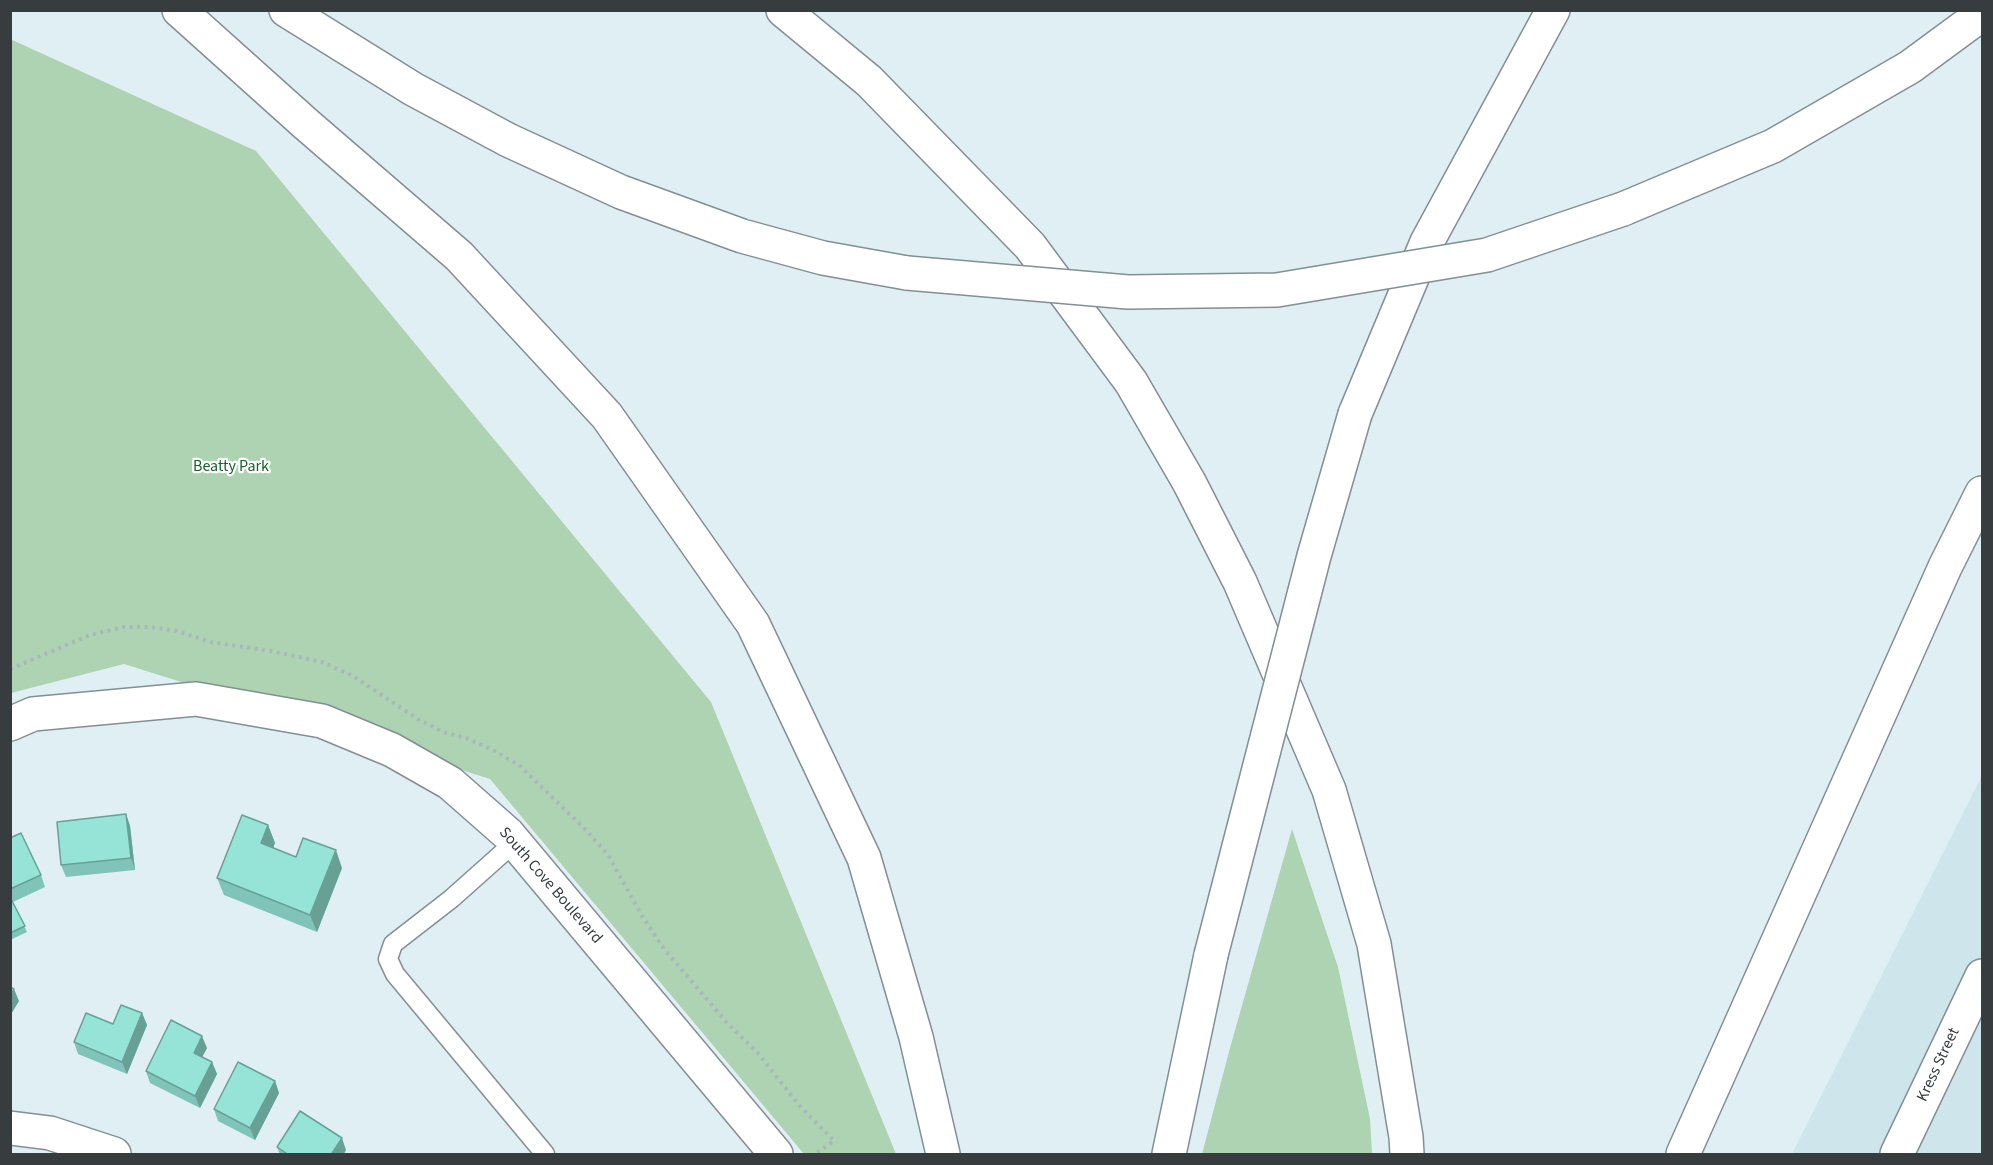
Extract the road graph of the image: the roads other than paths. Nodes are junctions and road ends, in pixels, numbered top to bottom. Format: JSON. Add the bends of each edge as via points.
{"nodes":[{"id":1,"x":179,"y":10,"type":"edge"},
{"id":2,"x":286,"y":10,"type":"edge"},
{"id":3,"x":783,"y":10,"type":"edge"},
{"id":4,"x":1553,"y":10,"type":"edge"},
{"id":5,"x":1983,"y":14,"type":"edge"},
{"id":6,"x":1983,"y":493,"type":"edge"},
{"id":7,"x":1983,"y":533,"type":"edge"},
{"id":8,"x":10,"y":724,"type":"edge"},
{"id":9,"x":1836,"y":814,"type":"junction"},
{"id":10,"x":515,"y":842,"type":"junction"},
{"id":11,"x":1983,"y":976,"type":"edge"},
{"id":12,"x":10,"y":1128,"type":"edge"},
{"id":13,"x":114,"y":1155,"type":"edge"},
{"id":14,"x":545,"y":1155,"type":"edge"},
{"id":15,"x":776,"y":1155,"type":"edge"},
{"id":16,"x":943,"y":1155,"type":"edge"},
{"id":17,"x":1169,"y":1155,"type":"edge"},
{"id":18,"x":1407,"y":1155,"type":"edge"},
{"id":19,"x":1683,"y":1155,"type":"edge"},
{"id":20,"x":1897,"y":1155,"type":"edge"}],
"edges":[{"from":1,"to":16,"type":"main road","via":[[459,256],[607,416],[753,624],[864,858],[916,1037]]},
{"from":2,"to":5,"type":"main road","bridge":true,"via":[[413,89],[508,140],[621,192],[742,236],[823,258],[907,273],[1128,292],[1277,290],[1487,255],[1623,209],[1773,146],[1910,67]]},
{"from":3,"to":18,"type":"main road","via":[[869,81],[1030,246],[1131,382],[1189,482],[1240,582],[1329,790],[1374,944]]},
{"from":4,"to":17,"type":"main road","bridge":true,"via":[[1427,242],[1355,414],[1210,955]]},
{"from":6,"to":9,"type":"main road","via":[[1945,567]]},
{"from":7,"to":9,"type":"main road"},
{"from":8,"to":10,"type":"main road","name":"South Cove Boulevard","via":[[33,714],[196,699],[322,722],[392,750],[450,783]]},
{"from":9,"to":19,"type":"main road"},
{"from":10,"to":14,"type":"lane","via":[[452,899],[393,944],[388,959],[395,974]]},
{"from":10,"to":15,"type":"main road","name":"South Cove Boulevard"},
{"from":11,"to":20,"type":"main road","name":"Kress Street"},
{"from":12,"to":13,"type":"main road","via":[[50,1133]]}]}
